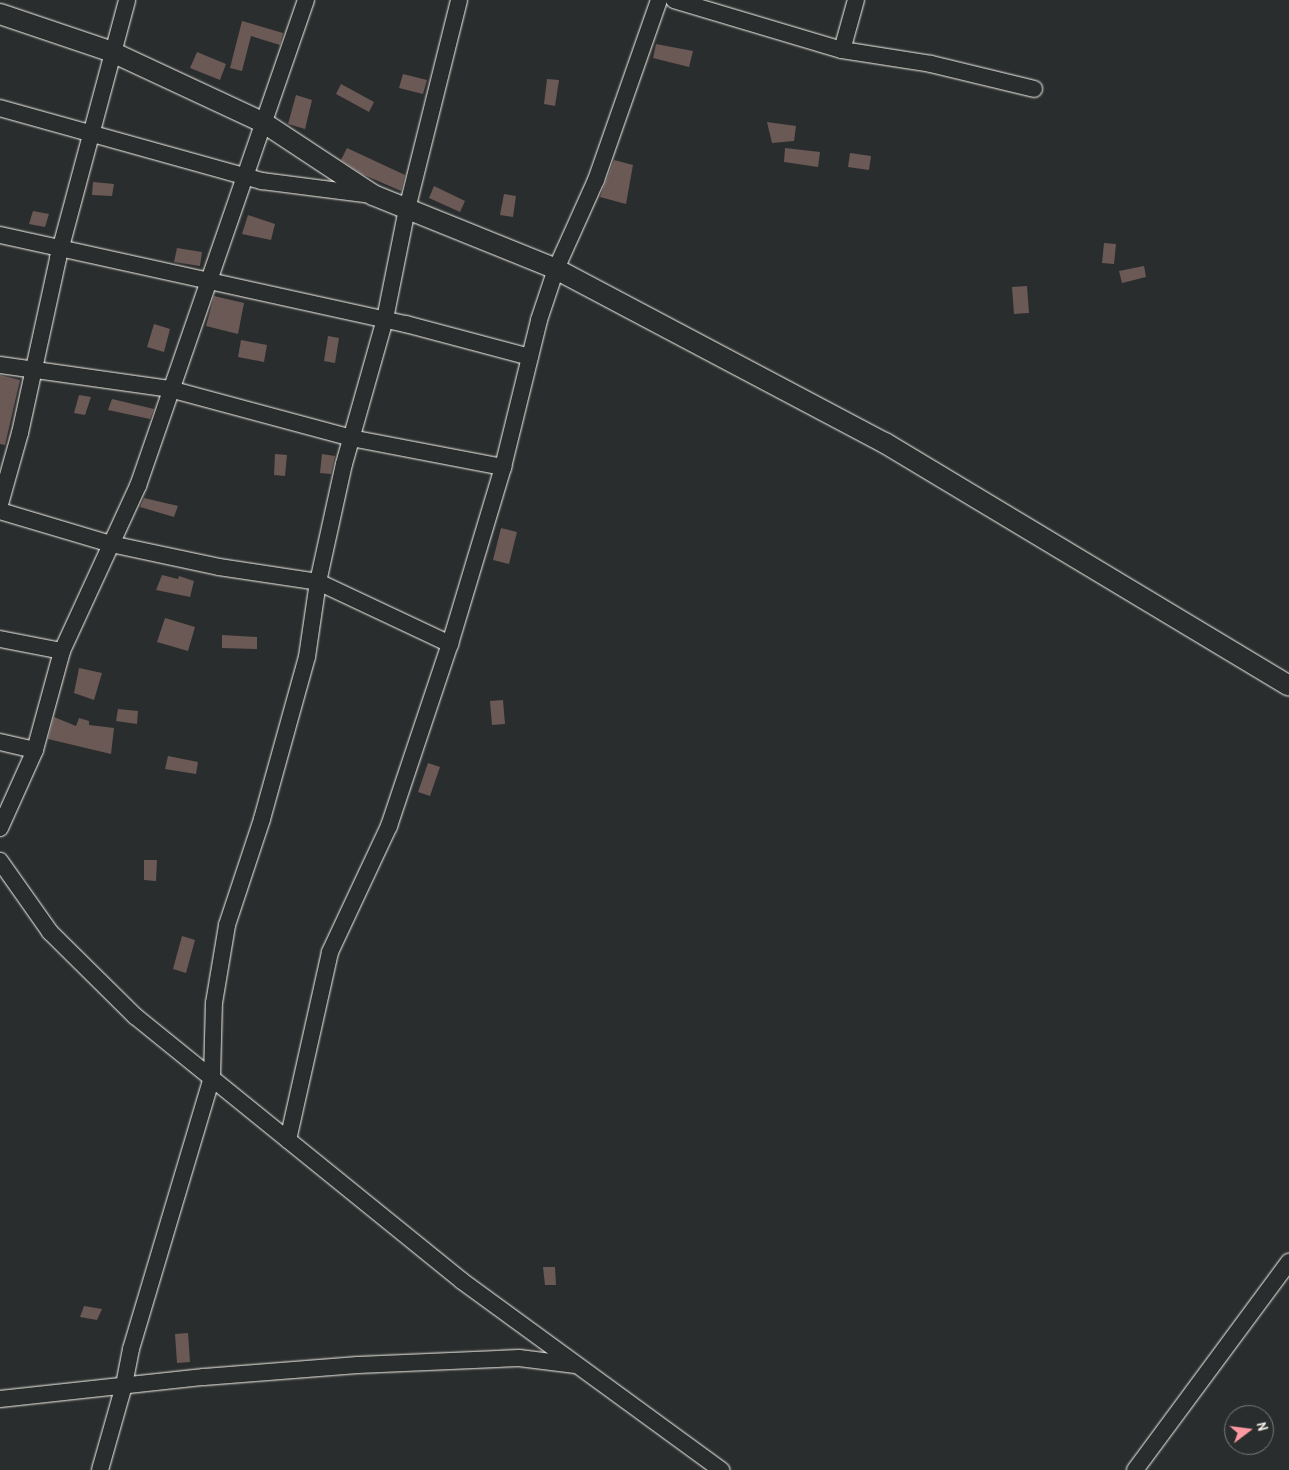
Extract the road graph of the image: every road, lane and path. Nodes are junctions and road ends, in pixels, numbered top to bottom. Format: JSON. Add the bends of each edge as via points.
{"nodes":[{"id":1,"x":126,"y":0,"type":"edge"},
{"id":2,"x":306,"y":0,"type":"edge"},
{"id":3,"x":459,"y":0,"type":"edge"},
{"id":4,"x":659,"y":0,"type":"edge"},
{"id":5,"x":674,"y":0,"type":"edge"},
{"id":6,"x":856,"y":0,"type":"edge"},
{"id":7,"x":0,"y":14,"type":"edge"},
{"id":8,"x":842,"y":50,"type":"junction"},
{"id":9,"x":112,"y":52,"type":"junction"},
{"id":10,"x":1034,"y":89,"type":"dead end"},
{"id":11,"x":0,"y":108,"type":"edge"},
{"id":12,"x":264,"y":123,"type":"junction"},
{"id":13,"x":90,"y":132,"type":"junction"},
{"id":14,"x":248,"y":175,"type":"junction"},
{"id":15,"x":373,"y":195,"type":"junction"},
{"id":16,"x":407,"y":208,"type":"junction"},
{"id":17,"x":0,"y":235,"type":"edge"},
{"id":18,"x":61,"y":247,"type":"junction"},
{"id":19,"x":556,"y":269,"type":"junction"},
{"id":20,"x":210,"y":280,"type":"junction"},
{"id":21,"x":385,"y":319,"type":"junction"},
{"id":22,"x":530,"y":357,"type":"junction"},
{"id":23,"x":0,"y":365,"type":"edge"},
{"id":24,"x":33,"y":371,"type":"junction"},
{"id":25,"x":170,"y":389,"type":"junction"},
{"id":26,"x":351,"y":438,"type":"junction"},
{"id":27,"x":503,"y":467,"type":"junction"},
{"id":28,"x":0,"y":504,"type":"edge"},
{"id":29,"x":0,"y":511,"type":"edge"},
{"id":30,"x":112,"y":544,"type":"junction"},
{"id":31,"x":318,"y":582,"type":"junction"},
{"id":32,"x":0,"y":639,"type":"edge"},
{"id":33,"x":450,"y":644,"type":"junction"},
{"id":34,"x":62,"y":651,"type":"junction"},
{"id":35,"x":1289,"y":686,"type":"edge"},
{"id":36,"x":0,"y":742,"type":"edge"},
{"id":37,"x":35,"y":750,"type":"junction"},
{"id":38,"x":0,"y":828,"type":"edge"},
{"id":39,"x":0,"y":862,"type":"edge"},
{"id":40,"x":212,"y":1077,"type":"junction"},
{"id":41,"x":288,"y":1140,"type":"junction"},
{"id":42,"x":1289,"y":1262,"type":"edge"},
{"id":43,"x":578,"y":1366,"type":"junction"},
{"id":44,"x":124,"y":1386,"type":"junction"},
{"id":45,"x":0,"y":1399,"type":"edge"},
{"id":46,"x":100,"y":1470,"type":"edge"},
{"id":47,"x":721,"y":1470,"type":"edge"},
{"id":48,"x":1135,"y":1470,"type":"edge"}],
"edges":[{"from":1,"to":9,"type":"street"},
{"from":2,"to":12,"type":"street"},
{"from":3,"to":16,"type":"street"},
{"from":4,"to":19,"type":"street","via":[[596,180]]},
{"from":5,"to":8,"type":"street"},
{"from":6,"to":8,"type":"street"},
{"from":7,"to":9,"type":"street"},
{"from":8,"to":10,"type":"street","via":[[931,64]]},
{"from":9,"to":12,"type":"street"},
{"from":9,"to":13,"type":"street"},
{"from":11,"to":13,"type":"street"},
{"from":12,"to":14,"type":"street"},
{"from":12,"to":15,"type":"street"},
{"from":13,"to":14,"type":"street"},
{"from":13,"to":18,"type":"street"},
{"from":14,"to":15,"type":"street","via":[[262,181]]},
{"from":14,"to":20,"type":"street"},
{"from":15,"to":16,"type":"street"},
{"from":16,"to":19,"type":"street"},
{"from":16,"to":21,"type":"street"},
{"from":17,"to":18,"type":"street"},
{"from":18,"to":20,"type":"street"},
{"from":18,"to":24,"type":"street"},
{"from":19,"to":22,"type":"street"},
{"from":19,"to":35,"type":"street","via":[[885,443]]},
{"from":20,"to":21,"type":"street"},
{"from":20,"to":25,"type":"street"},
{"from":21,"to":22,"type":"street"},
{"from":21,"to":26,"type":"street"},
{"from":22,"to":27,"type":"street"},
{"from":23,"to":24,"type":"street"},
{"from":24,"to":25,"type":"street"},
{"from":24,"to":28,"type":"street"},
{"from":25,"to":26,"type":"street"},
{"from":25,"to":30,"type":"street","via":[[138,486]]},
{"from":26,"to":27,"type":"street"},
{"from":26,"to":31,"type":"street"},
{"from":27,"to":33,"type":"street"},
{"from":29,"to":30,"type":"street"},
{"from":30,"to":31,"type":"street","via":[[219,567]]},
{"from":30,"to":34,"type":"street"},
{"from":31,"to":33,"type":"street"},
{"from":31,"to":40,"type":"street","via":[[308,658],[227,925],[214,1003]]},
{"from":32,"to":34,"type":"street"},
{"from":33,"to":41,"type":"street","via":[[389,826],[330,952]]},
{"from":34,"to":37,"type":"street"},
{"from":36,"to":37,"type":"street"},
{"from":37,"to":38,"type":"street"},
{"from":39,"to":40,"type":"street","via":[[50,932],[134,1016]]},
{"from":40,"to":41,"type":"street"},
{"from":40,"to":44,"type":"street","via":[[130,1348]]},
{"from":41,"to":43,"type":"street","via":[[462,1281]]},
{"from":42,"to":48,"type":"street"},
{"from":43,"to":44,"type":"street","via":[[519,1358],[414,1362]]},
{"from":43,"to":47,"type":"street"},
{"from":44,"to":45,"type":"street"},
{"from":44,"to":46,"type":"street"}]}
